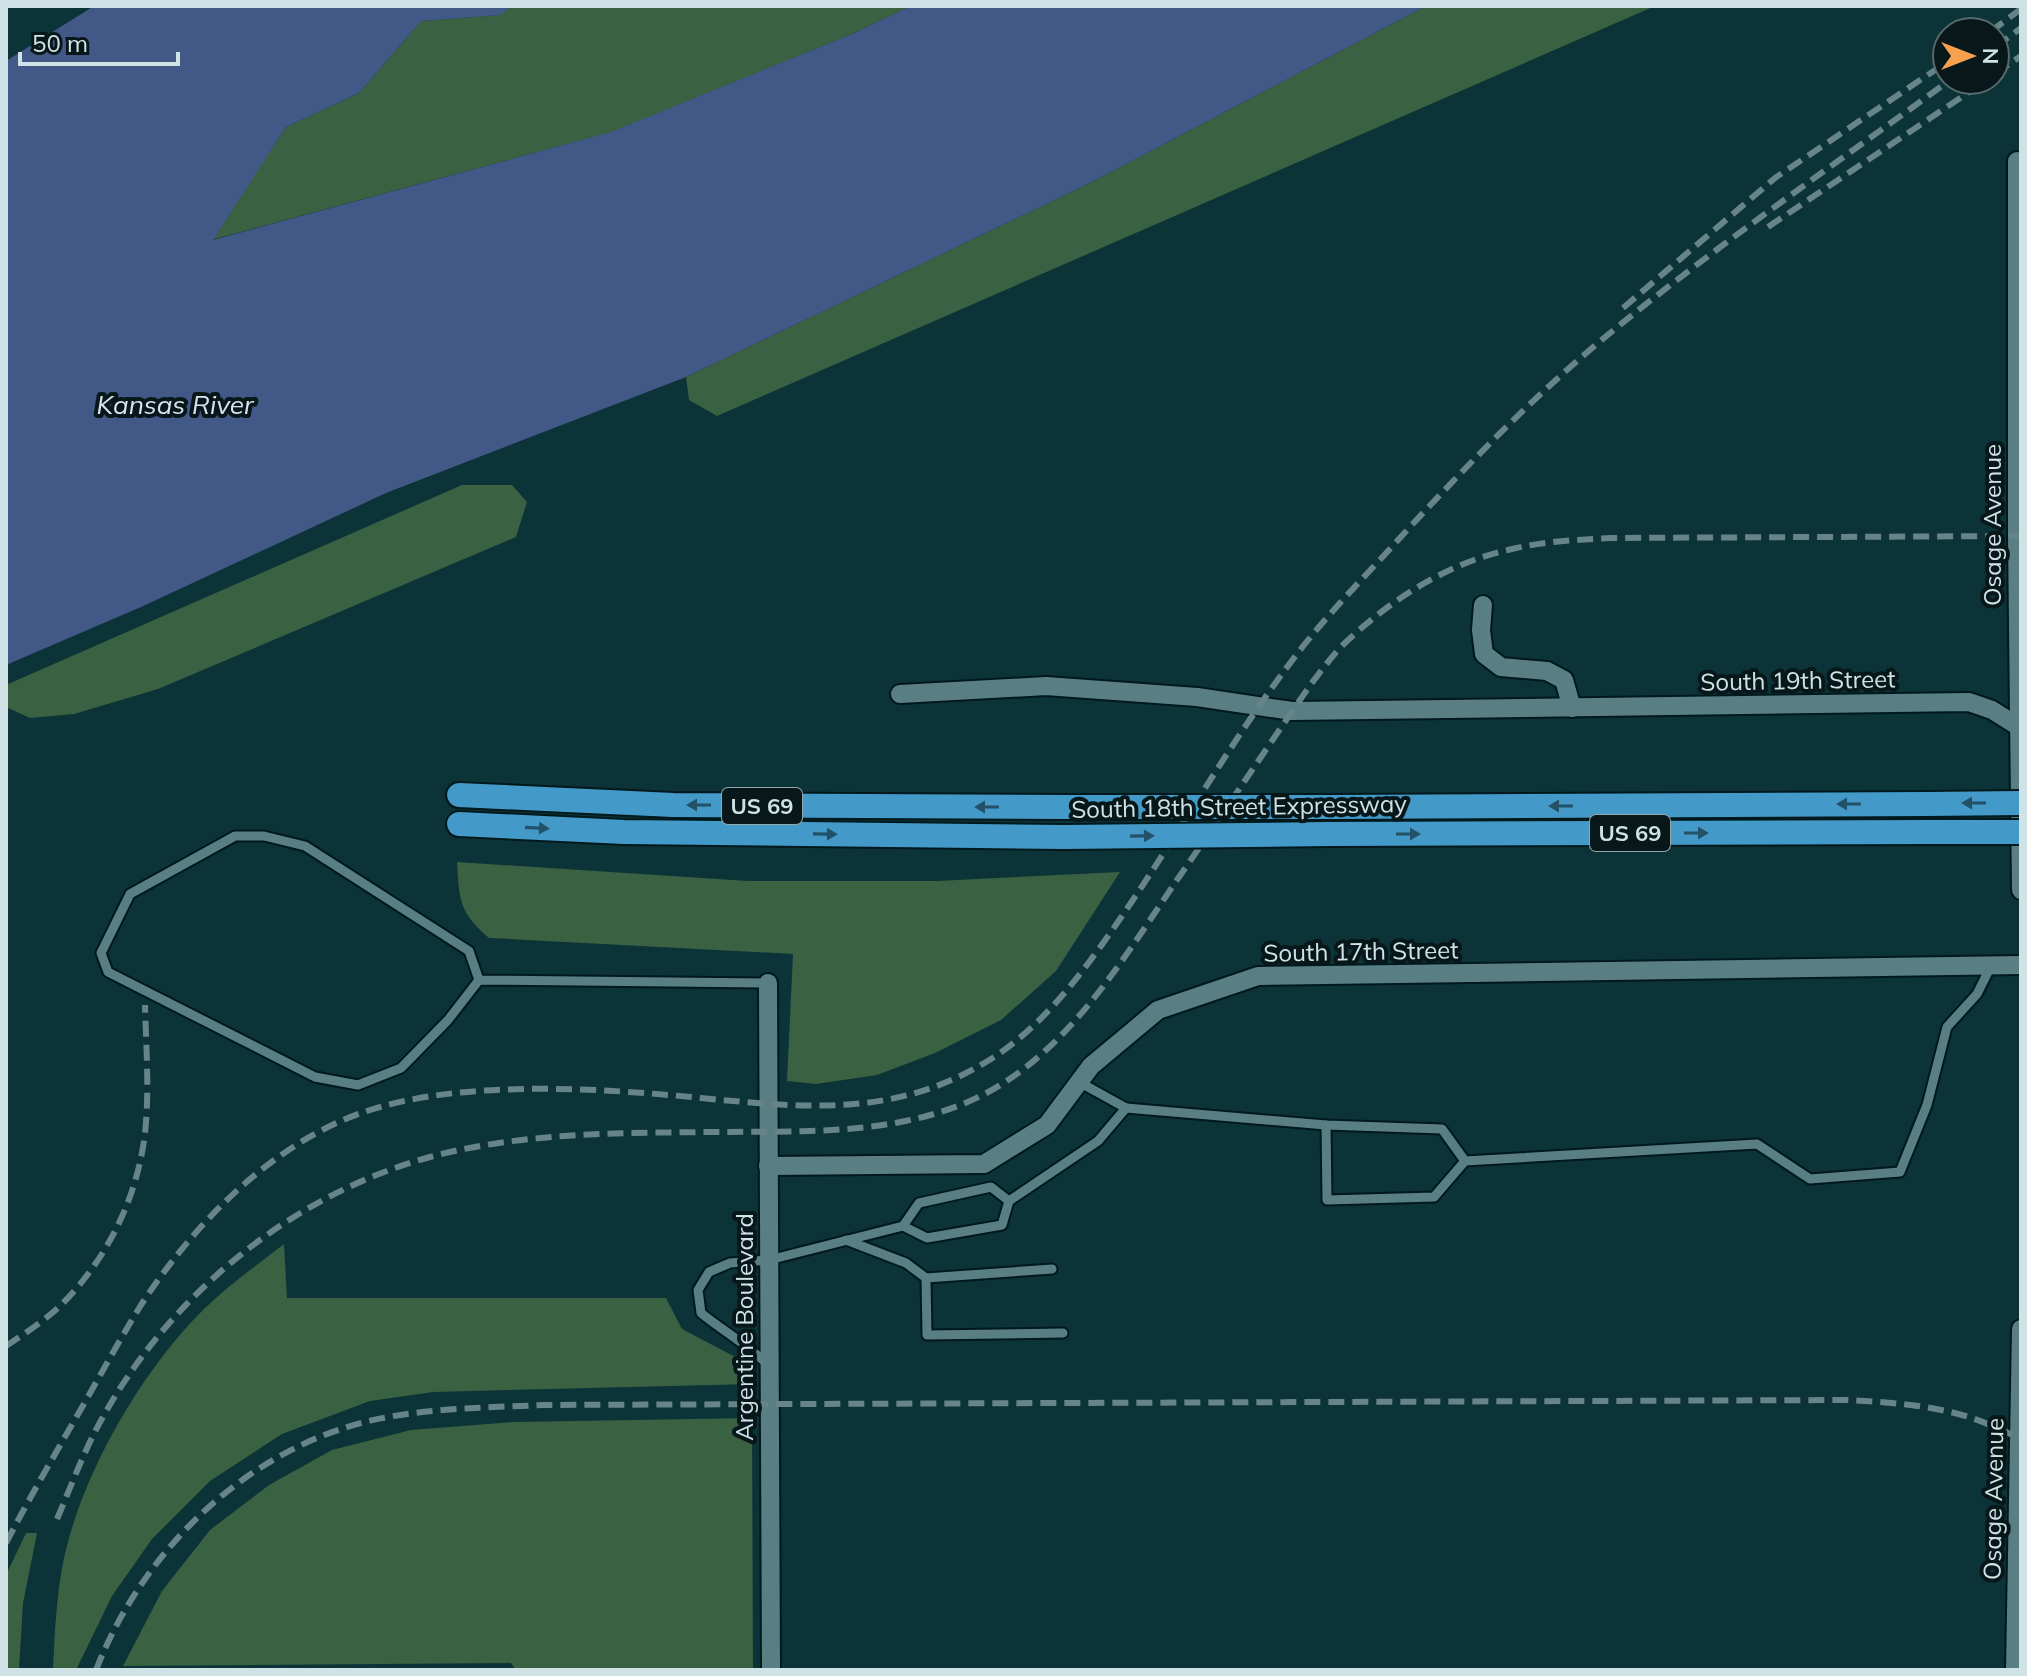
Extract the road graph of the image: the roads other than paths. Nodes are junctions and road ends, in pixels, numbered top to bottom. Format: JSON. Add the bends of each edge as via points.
{"nodes":[{"id":1,"x":2017,"y":161,"type":"dead end"},
{"id":2,"x":1483,"y":605,"type":"dead end"},
{"id":3,"x":900,"y":694,"type":"dead end"},
{"id":4,"x":1572,"y":708,"type":"junction"},
{"id":5,"x":2019,"y":727,"type":"junction"},
{"id":6,"x":459,"y":795,"type":"dead end"},
{"id":7,"x":2021,"y":803,"type":"edge"},
{"id":8,"x":459,"y":824,"type":"dead end"},
{"id":9,"x":2021,"y":832,"type":"edge"},
{"id":10,"x":2021,"y":890,"type":"edge"},
{"id":11,"x":1992,"y":965,"type":"junction"},
{"id":12,"x":2021,"y":965,"type":"edge"},
{"id":13,"x":479,"y":980,"type":"junction"},
{"id":14,"x":768,"y":983,"type":"joint"},
{"id":15,"x":1079,"y":1082,"type":"junction"},
{"id":16,"x":1126,"y":1108,"type":"junction"},
{"id":17,"x":1326,"y":1125,"type":"junction"},
{"id":18,"x":1465,"y":1161,"type":"junction"},
{"id":19,"x":768,"y":1166,"type":"junction"},
{"id":20,"x":1009,"y":1201,"type":"junction"},
{"id":21,"x":903,"y":1226,"type":"junction"},
{"id":22,"x":846,"y":1240,"type":"junction"},
{"id":23,"x":769,"y":1260,"type":"junction"},
{"id":24,"x":1052,"y":1269,"type":"dead end"},
{"id":25,"x":926,"y":1278,"type":"junction"},
{"id":26,"x":2021,"y":1329,"type":"edge"},
{"id":27,"x":1063,"y":1333,"type":"dead end"},
{"id":28,"x":2021,"y":1355,"type":"edge"},
{"id":29,"x":769,"y":1367,"type":"junction"},
{"id":30,"x":771,"y":1670,"type":"edge"},
{"id":31,"x":2015,"y":1670,"type":"edge"}],
"edges":[{"from":1,"to":5,"type":"street","name":"Osage Avenue"},
{"from":2,"to":4,"type":"street","via":[[1484,654],[1501,667],[1547,671],[1564,680]]},
{"from":3,"to":4,"type":"street","name":"South 19th Street","via":[[1046,686],[1197,697],[1292,711]]},
{"from":4,"to":5,"type":"street","name":"South 19th Street","via":[[1969,702]]},
{"from":5,"to":10,"type":"street","name":"Osage Avenue"},
{"from":7,"to":6,"type":"highway","name":"South 18th Street Expressway","number":"US 69","one_way":true,"bridge":true,"via":[[673,805]]},
{"from":8,"to":9,"type":"highway","name":"South 18th Street Expressway","number":"US 69","one_way":true,"bridge":true,"via":[[624,832],[1064,837]]},
{"from":11,"to":12,"type":"street","name":"South 17th Street"},
{"from":11,"to":15,"type":"street","name":"South 17th Street","via":[[1258,976],[1158,1010]]},
{"from":11,"to":18,"type":"lane","via":[[1977,994],[1947,1027],[1927,1105],[1900,1172],[1810,1179],[1757,1144]]},
{"from":13,"to":13,"type":"lane","via":[[401,1068],[358,1085],[315,1077],[108,972],[101,953],[130,894],[235,836],[264,836],[305,846],[469,951]]},
{"from":13,"to":14,"type":"lane"},
{"from":14,"to":19,"type":"street","name":"Argentine Boulevard"},
{"from":15,"to":16,"type":"lane"},
{"from":15,"to":19,"type":"street","name":"South 17th Street","via":[[1047,1125],[984,1164]]},
{"from":16,"to":17,"type":"lane"},
{"from":16,"to":20,"type":"lane","via":[[1098,1141]]},
{"from":17,"to":18,"type":"lane","via":[[1442,1129]]},
{"from":17,"to":18,"type":"lane","via":[[1327,1200],[1434,1197]]},
{"from":19,"to":23,"type":"street","name":"Argentine Boulevard"},
{"from":20,"to":21,"type":"lane","via":[[991,1187],[919,1203]]},
{"from":20,"to":21,"type":"lane","via":[[1002,1225],[927,1238]]},
{"from":21,"to":22,"type":"lane"},
{"from":22,"to":23,"type":"lane"},
{"from":22,"to":25,"type":"lane","via":[[906,1263]]},
{"from":23,"to":29,"type":"street","name":"Argentine Boulevard"},
{"from":23,"to":29,"type":"lane","via":[[730,1263],[709,1272],[698,1290],[701,1313],[748,1345]]},
{"from":24,"to":25,"type":"lane"},
{"from":25,"to":27,"type":"lane","via":[[927,1335]]},
{"from":26,"to":28,"type":"street","name":"Osage Avenue"},
{"from":28,"to":31,"type":"street","name":"Osage Avenue"},
{"from":29,"to":30,"type":"street","name":"Argentine Boulevard"}]}
